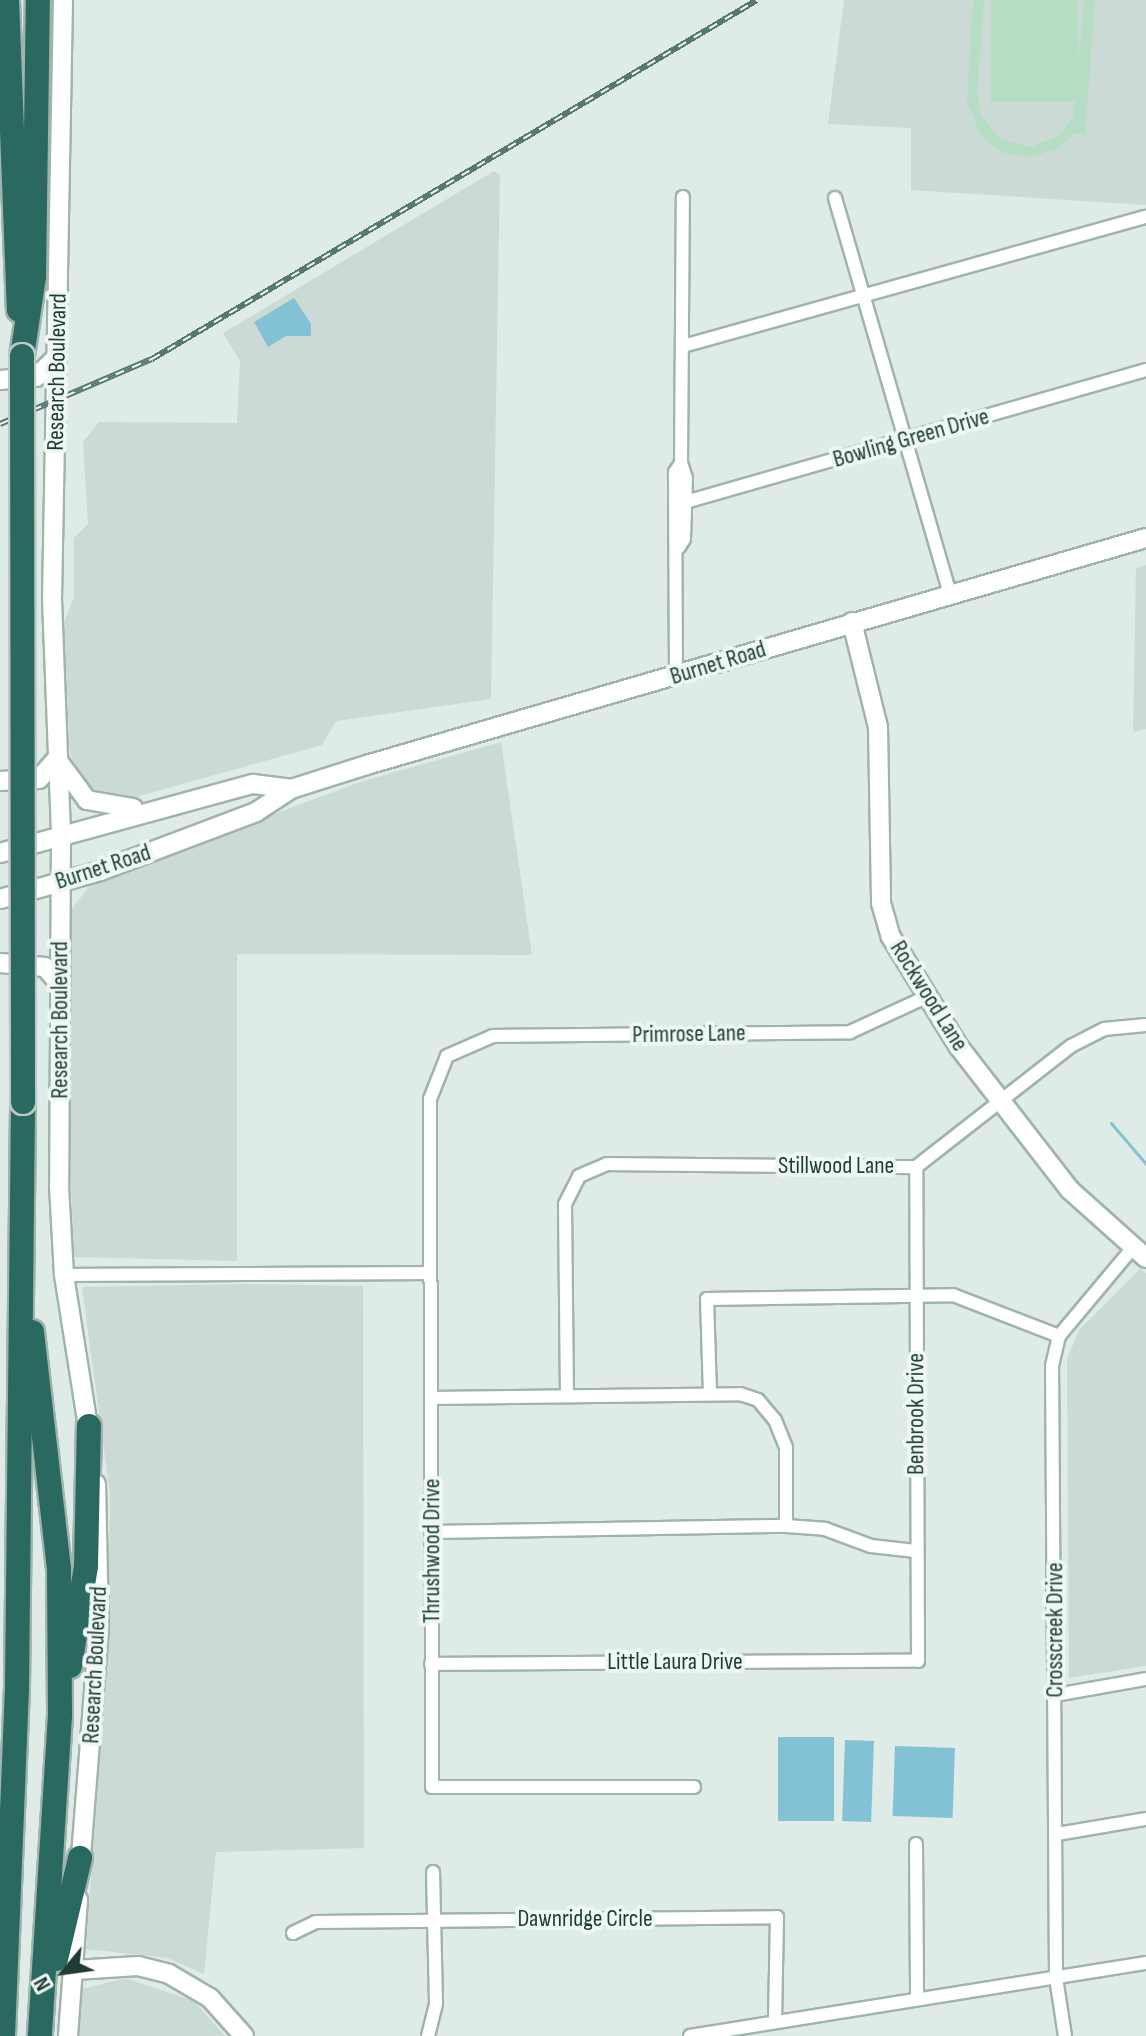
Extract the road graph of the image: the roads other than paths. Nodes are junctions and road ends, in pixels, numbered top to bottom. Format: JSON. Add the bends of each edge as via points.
{"nodes":[{"id":1,"x":7,"y":0,"type":"edge"},
{"id":2,"x":38,"y":0,"type":"edge"},
{"id":3,"x":63,"y":0,"type":"edge"},
{"id":4,"x":683,"y":197,"type":"dead end"},
{"id":5,"x":835,"y":198,"type":"dead end"},
{"id":6,"x":1146,"y":217,"type":"edge"},
{"id":7,"x":25,"y":278,"type":"junction"},
{"id":8,"x":866,"y":299,"type":"junction"},
{"id":9,"x":683,"y":346,"type":"junction"},
{"id":10,"x":57,"y":357,"type":"junction"},
{"id":11,"x":1146,"y":370,"type":"edge"},
{"id":12,"x":0,"y":380,"type":"edge"},
{"id":13,"x":906,"y":439,"type":"junction"},
{"id":14,"x":680,"y":504,"type":"junction"},
{"id":15,"x":1146,"y":538,"type":"edge"},
{"id":16,"x":950,"y":593,"type":"junction"},
{"id":17,"x":852,"y":622,"type":"junction"},
{"id":18,"x":676,"y":675,"type":"junction"},
{"id":19,"x":57,"y":758,"type":"junction"},
{"id":20,"x":0,"y":781,"type":"edge"},
{"id":21,"x":291,"y":789,"type":"junction"},
{"id":22,"x":152,"y":809,"type":"junction"},
{"id":23,"x":61,"y":836,"type":"junction"},
{"id":24,"x":0,"y":853,"type":"edge"},
{"id":25,"x":61,"y":882,"type":"junction"},
{"id":26,"x":0,"y":899,"type":"edge"},
{"id":27,"x":0,"y":963,"type":"edge"},
{"id":28,"x":60,"y":984,"type":"junction"},
{"id":29,"x":926,"y":997,"type":"junction"},
{"id":30,"x":1146,"y":1025,"type":"edge"},
{"id":31,"x":447,"y":1056,"type":"joint"},
{"id":32,"x":1001,"y":1101,"type":"junction"},
{"id":33,"x":916,"y":1167,"type":"junction"},
{"id":34,"x":1138,"y":1254,"type":"edge"},
{"id":35,"x":22,"y":1258,"type":"junction"},
{"id":36,"x":430,"y":1273,"type":"junction"},
{"id":37,"x":64,"y":1275,"type":"junction"},
{"id":38,"x":915,"y":1295,"type":"junction"},
{"id":39,"x":1059,"y":1336,"type":"junction"},
{"id":40,"x":710,"y":1394,"type":"junction"},
{"id":41,"x":567,"y":1396,"type":"junction"},
{"id":42,"x":431,"y":1398,"type":"junction"},
{"id":43,"x":89,"y":1426,"type":"junction"},
{"id":44,"x":786,"y":1526,"type":"junction"},
{"id":45,"x":433,"y":1532,"type":"junction"},
{"id":46,"x":916,"y":1551,"type":"junction"},
{"id":47,"x":918,"y":1661,"type":"joint"},
{"id":48,"x":431,"y":1664,"type":"junction"},
{"id":49,"x":1146,"y":1679,"type":"edge"},
{"id":50,"x":1055,"y":1695,"type":"junction"},
{"id":51,"x":60,"y":1715,"type":"junction"},
{"id":52,"x":694,"y":1787,"type":"dead end"},
{"id":53,"x":1146,"y":1819,"type":"edge"},
{"id":54,"x":1057,"y":1834,"type":"junction"},
{"id":55,"x":916,"y":1844,"type":"dead end"},
{"id":56,"x":80,"y":1858,"type":"junction"},
{"id":57,"x":433,"y":1872,"type":"dead end"},
{"id":58,"x":434,"y":1920,"type":"junction"},
{"id":59,"x":293,"y":1933,"type":"dead end"},
{"id":60,"x":1146,"y":1963,"type":"edge"},
{"id":61,"x":75,"y":1970,"type":"junction"},
{"id":62,"x":1056,"y":1978,"type":"junction"},
{"id":63,"x":917,"y":1999,"type":"junction"},
{"id":64,"x":775,"y":2021,"type":"junction"},
{"id":65,"x":3,"y":2036,"type":"edge"},
{"id":66,"x":40,"y":2036,"type":"edge"},
{"id":67,"x":68,"y":2036,"type":"edge"},
{"id":68,"x":244,"y":2036,"type":"edge"},
{"id":69,"x":428,"y":2036,"type":"edge"},
{"id":70,"x":690,"y":2036,"type":"edge"},
{"id":71,"x":1065,"y":2036,"type":"edge"}],
"edges":[{"from":1,"to":7,"type":"highway"},
{"from":2,"to":7,"type":"highway"},
{"from":3,"to":10,"type":"main road","name":"Research Boulevard"},
{"from":4,"to":9,"type":"street"},
{"from":5,"to":8,"type":"street"},
{"from":6,"to":8,"type":"street"},
{"from":7,"to":35,"type":"highway","bridge":true},
{"from":8,"to":9,"type":"street"},
{"from":8,"to":13,"type":"street"},
{"from":9,"to":14,"type":"street"},
{"from":10,"to":12,"type":"main road","via":[[36,377]]},
{"from":10,"to":19,"type":"main road","name":"Research Boulevard","via":[[52,599]]},
{"from":11,"to":13,"type":"street","name":"Bowling Green Drive"},
{"from":13,"to":14,"type":"street","name":"Bowling Green Drive"},
{"from":13,"to":16,"type":"street"},
{"from":14,"to":18,"type":"street"},
{"from":15,"to":16,"type":"main road","name":"Burnet Road"},
{"from":16,"to":17,"type":"main road","name":"Burnet Road"},
{"from":17,"to":18,"type":"main road","name":"Burnet Road"},
{"from":17,"to":29,"type":"main road","name":"Rockwood Lane","via":[[878,727],[881,903],[891,937]]},
{"from":18,"to":21,"type":"main road","name":"Burnet Road"},
{"from":19,"to":20,"type":"main road","via":[[39,779]]},
{"from":19,"to":22,"type":"main road","via":[[87,800],[110,808]]},
{"from":19,"to":23,"type":"main road","name":"Research Boulevard"},
{"from":21,"to":22,"type":"main road","name":"Burnet Road","via":[[253,784]]},
{"from":21,"to":25,"type":"main road","name":"Burnet Road","via":[[256,812]]},
{"from":22,"to":23,"type":"main road","name":"Burnet Road"},
{"from":23,"to":24,"type":"main road","name":"Burnet Road"},
{"from":23,"to":25,"type":"main road","name":"Research Boulevard"},
{"from":25,"to":26,"type":"main road","name":"Burnet Road"},
{"from":25,"to":28,"type":"main road","name":"Research Boulevard"},
{"from":27,"to":28,"type":"main road","via":[[45,967]]},
{"from":28,"to":37,"type":"main road","name":"Research Boulevard"},
{"from":29,"to":31,"type":"street","name":"Primrose Lane","via":[[850,1032],[493,1036]]},
{"from":29,"to":32,"type":"main road","name":"Rockwood Lane"},
{"from":30,"to":32,"type":"street","name":"Stillwood Lane","via":[[1121,1025],[1092,1035]]},
{"from":31,"to":36,"type":"street","name":"Thrushwood Drive","via":[[430,1099]]},
{"from":32,"to":33,"type":"street","name":"Stillwood Lane"},
{"from":32,"to":34,"type":"main road","name":"Rockwood Lane","via":[[1070,1190]]},
{"from":33,"to":38,"type":"street","name":"Benbrook Drive"},
{"from":33,"to":41,"type":"street","name":"Stillwood Lane","via":[[607,1164],[579,1176],[565,1204]]},
{"from":34,"to":39,"type":"street","name":"Crosscreek Drive"},
{"from":35,"to":51,"type":"highway","via":[[59,1569]]},
{"from":35,"to":65,"type":"highway","via":[[15,1788]]},
{"from":36,"to":37,"type":"street"},
{"from":36,"to":42,"type":"street","name":"Thrushwood Drive"},
{"from":37,"to":43,"type":"main road","name":"Research Boulevard"},
{"from":38,"to":39,"type":"street","via":[[953,1295]]},
{"from":38,"to":40,"type":"street","via":[[707,1299]]},
{"from":38,"to":46,"type":"street","name":"Benbrook Drive"},
{"from":39,"to":50,"type":"street","name":"Crosscreek Drive","via":[[1052,1366]]},
{"from":40,"to":41,"type":"street"},
{"from":40,"to":44,"type":"street","via":[[758,1400],[775,1420],[786,1447]]},
{"from":41,"to":42,"type":"street"},
{"from":42,"to":45,"type":"street","name":"Thrushwood Drive"},
{"from":43,"to":51,"type":"highway","via":[[86,1566]]},
{"from":43,"to":56,"type":"main road","name":"Research Boulevard","via":[[100,1510],[99,1626]]},
{"from":44,"to":45,"type":"street"},
{"from":44,"to":46,"type":"street","via":[[825,1529],[871,1546]]},
{"from":45,"to":48,"type":"street","name":"Thrushwood Drive"},
{"from":46,"to":47,"type":"street","name":"Benbrook Drive"},
{"from":47,"to":48,"type":"street","name":"Little Laura Drive"},
{"from":48,"to":52,"type":"street","name":"Thrushwood Drive","via":[[432,1787]]},
{"from":49,"to":50,"type":"street"},
{"from":50,"to":54,"type":"street","name":"Crosscreek Drive"},
{"from":51,"to":66,"type":"highway"},
{"from":53,"to":54,"type":"street"},
{"from":54,"to":62,"type":"street","name":"Crosscreek Drive"},
{"from":55,"to":63,"type":"street"},
{"from":56,"to":61,"type":"main road","name":"Research Boulevard"},
{"from":56,"to":66,"type":"highway"},
{"from":57,"to":58,"type":"street"},
{"from":58,"to":59,"type":"street","name":"Dawnridge Circle","via":[[316,1922]]},
{"from":58,"to":64,"type":"street","name":"Dawnridge Circle","via":[[777,1917]]},
{"from":58,"to":69,"type":"street","via":[[436,2003]]},
{"from":60,"to":62,"type":"street"},
{"from":61,"to":67,"type":"main road","name":"Research Boulevard"},
{"from":61,"to":68,"type":"main road","via":[[138,1966],[169,1974],[210,1998]]},
{"from":62,"to":63,"type":"street"},
{"from":62,"to":71,"type":"street","name":"Crosscreek Drive"},
{"from":63,"to":64,"type":"street"},
{"from":64,"to":70,"type":"street"}]}
